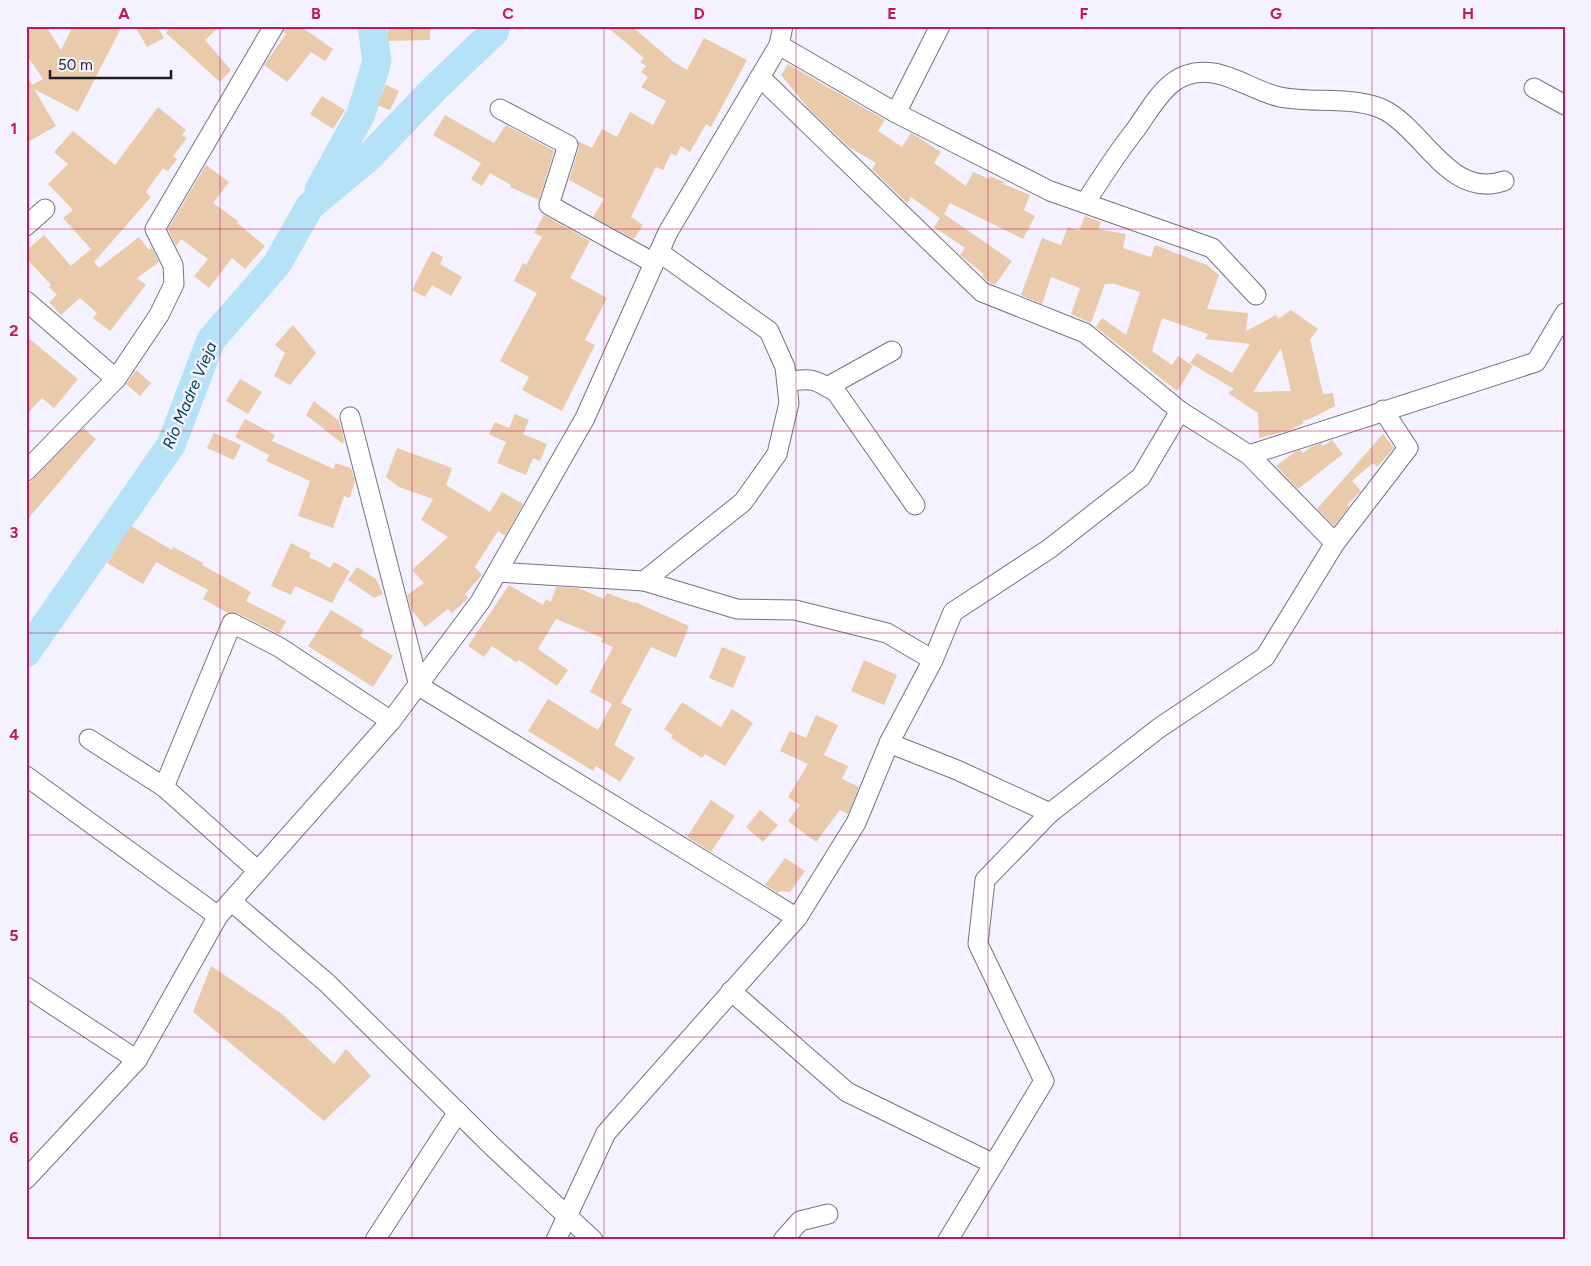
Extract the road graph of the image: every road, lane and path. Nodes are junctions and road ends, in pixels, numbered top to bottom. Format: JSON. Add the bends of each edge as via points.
{"nodes":[{"id":1,"x":274,"y":26,"type":"edge"},
{"id":2,"x":783,"y":26,"type":"edge"},
{"id":3,"x":940,"y":26,"type":"edge"},
{"id":4,"x":779,"y":45,"type":"junction"},
{"id":5,"x":760,"y":77,"type":"junction"},
{"id":6,"x":1534,"y":88,"type":"dead end"},
{"id":7,"x":1565,"y":104,"type":"edge"},
{"id":8,"x":500,"y":109,"type":"dead end"},
{"id":9,"x":896,"y":113,"type":"junction"},
{"id":10,"x":1504,"y":181,"type":"dead end"},
{"id":11,"x":1085,"y":204,"type":"junction"},
{"id":12,"x":45,"y":209,"type":"dead end"},
{"id":13,"x":26,"y":226,"type":"edge"},
{"id":14,"x":656,"y":258,"type":"junction"},
{"id":15,"x":1256,"y":295,"type":"dead end"},
{"id":16,"x":26,"y":301,"type":"edge"},
{"id":17,"x":1565,"y":313,"type":"edge"},
{"id":18,"x":892,"y":351,"type":"dead end"},
{"id":19,"x":116,"y":379,"type":"junction"},
{"id":20,"x":788,"y":382,"type":"junction"},
{"id":21,"x":827,"y":387,"type":"junction"},
{"id":22,"x":1383,"y":410,"type":"junction"},
{"id":23,"x":1180,"y":411,"type":"junction"},
{"id":24,"x":350,"y":417,"type":"dead end"},
{"id":25,"x":1249,"y":455,"type":"junction"},
{"id":26,"x":26,"y":471,"type":"edge"},
{"id":27,"x":915,"y":505,"type":"dead end"},
{"id":28,"x":1335,"y":543,"type":"junction"},
{"id":29,"x":497,"y":572,"type":"junction"},
{"id":30,"x":644,"y":581,"type":"junction"},
{"id":31,"x":933,"y":660,"type":"junction"},
{"id":32,"x":419,"y":686,"type":"junction"},
{"id":33,"x":390,"y":721,"type":"junction"},
{"id":34,"x":89,"y":739,"type":"dead end"},
{"id":35,"x":889,"y":743,"type":"junction"},
{"id":36,"x":26,"y":776,"type":"edge"},
{"id":37,"x":164,"y":787,"type":"junction"},
{"id":38,"x":1050,"y":813,"type":"junction"},
{"id":39,"x":258,"y":871,"type":"junction"},
{"id":40,"x":232,"y":901,"type":"junction"},
{"id":41,"x":218,"y":916,"type":"junction"},
{"id":42,"x":797,"y":918,"type":"junction"},
{"id":43,"x":26,"y":987,"type":"edge"},
{"id":44,"x":731,"y":991,"type":"junction"},
{"id":45,"x":137,"y":1060,"type":"junction"},
{"id":46,"x":458,"y":1112,"type":"junction"},
{"id":47,"x":994,"y":1164,"type":"junction"},
{"id":48,"x":26,"y":1179,"type":"edge"},
{"id":49,"x":828,"y":1214,"type":"dead end"},
{"id":50,"x":567,"y":1217,"type":"junction"},
{"id":51,"x":381,"y":1238,"type":"edge"},
{"id":52,"x":556,"y":1240,"type":"edge"},
{"id":53,"x":594,"y":1240,"type":"edge"},
{"id":54,"x":783,"y":1240,"type":"edge"},
{"id":55,"x":948,"y":1240,"type":"edge"}],
"edges":[{"from":1,"to":19,"type":"street","via":[[155,229],[173,264],[174,284],[159,315]]},
{"from":2,"to":4,"type":"street"},
{"from":3,"to":9,"type":"street"},
{"from":4,"to":5,"type":"street"},
{"from":4,"to":9,"type":"street"},
{"from":5,"to":14,"type":"street","via":[[668,232]]},
{"from":5,"to":23,"type":"street","via":[[982,292],[1085,332]]},
{"from":6,"to":7,"type":"street"},
{"from":8,"to":14,"type":"street","via":[[568,145],[549,205]]},
{"from":9,"to":11,"type":"street","via":[[1050,191]]},
{"from":10,"to":11,"type":"street","via":[[1478,185],[1459,176],[1395,117],[1378,107],[1284,98],[1256,90],[1224,75],[1204,72],[1183,77],[1160,93]]},
{"from":11,"to":15,"type":"street","via":[[1212,248]]},
{"from":12,"to":13,"type":"street"},
{"from":14,"to":20,"type":"street","via":[[769,331]]},
{"from":14,"to":29,"type":"street","via":[[585,418]]},
{"from":16,"to":19,"type":"street"},
{"from":17,"to":22,"type":"street","via":[[1536,362]]},
{"from":18,"to":21,"type":"street"},
{"from":19,"to":26,"type":"street"},
{"from":20,"to":21,"type":"street","via":[[817,380]]},
{"from":20,"to":30,"type":"street","via":[[789,403],[777,454],[743,502]]},
{"from":21,"to":27,"type":"street","via":[[836,392]]},
{"from":22,"to":25,"type":"street"},
{"from":22,"to":28,"type":"street","via":[[1408,448]]},
{"from":23,"to":25,"type":"street"},
{"from":23,"to":31,"type":"street","via":[[1141,477],[1049,549],[953,612]]},
{"from":24,"to":32,"type":"street"},
{"from":25,"to":28,"type":"street"},
{"from":28,"to":38,"type":"street","via":[[1265,657],[1159,728]]},
{"from":29,"to":30,"type":"street"},
{"from":29,"to":32,"type":"street","via":[[480,602]]},
{"from":30,"to":31,"type":"street","via":[[736,609],[795,610],[887,633]]},
{"from":31,"to":35,"type":"street"},
{"from":32,"to":33,"type":"street"},
{"from":32,"to":42,"type":"street"},
{"from":33,"to":37,"type":"street","via":[[279,647],[232,623]]},
{"from":33,"to":39,"type":"street"},
{"from":34,"to":37,"type":"street"},
{"from":35,"to":38,"type":"street"},
{"from":35,"to":42,"type":"street","via":[[856,824]]},
{"from":36,"to":41,"type":"street"},
{"from":37,"to":39,"type":"street"},
{"from":38,"to":47,"type":"street","via":[[985,880],[978,944],[1044,1081]]},
{"from":39,"to":40,"type":"street"},
{"from":40,"to":41,"type":"street"},
{"from":40,"to":46,"type":"street","via":[[327,983]]},
{"from":41,"to":45,"type":"street"},
{"from":42,"to":44,"type":"street"},
{"from":43,"to":45,"type":"street"},
{"from":44,"to":47,"type":"street","via":[[847,1092]]},
{"from":44,"to":50,"type":"street","via":[[606,1133]]},
{"from":45,"to":48,"type":"street"},
{"from":46,"to":50,"type":"street"},
{"from":46,"to":51,"type":"street"},
{"from":47,"to":55,"type":"street"},
{"from":49,"to":54,"type":"street","via":[[800,1221]]},
{"from":50,"to":52,"type":"street"},
{"from":50,"to":53,"type":"street"}]}
